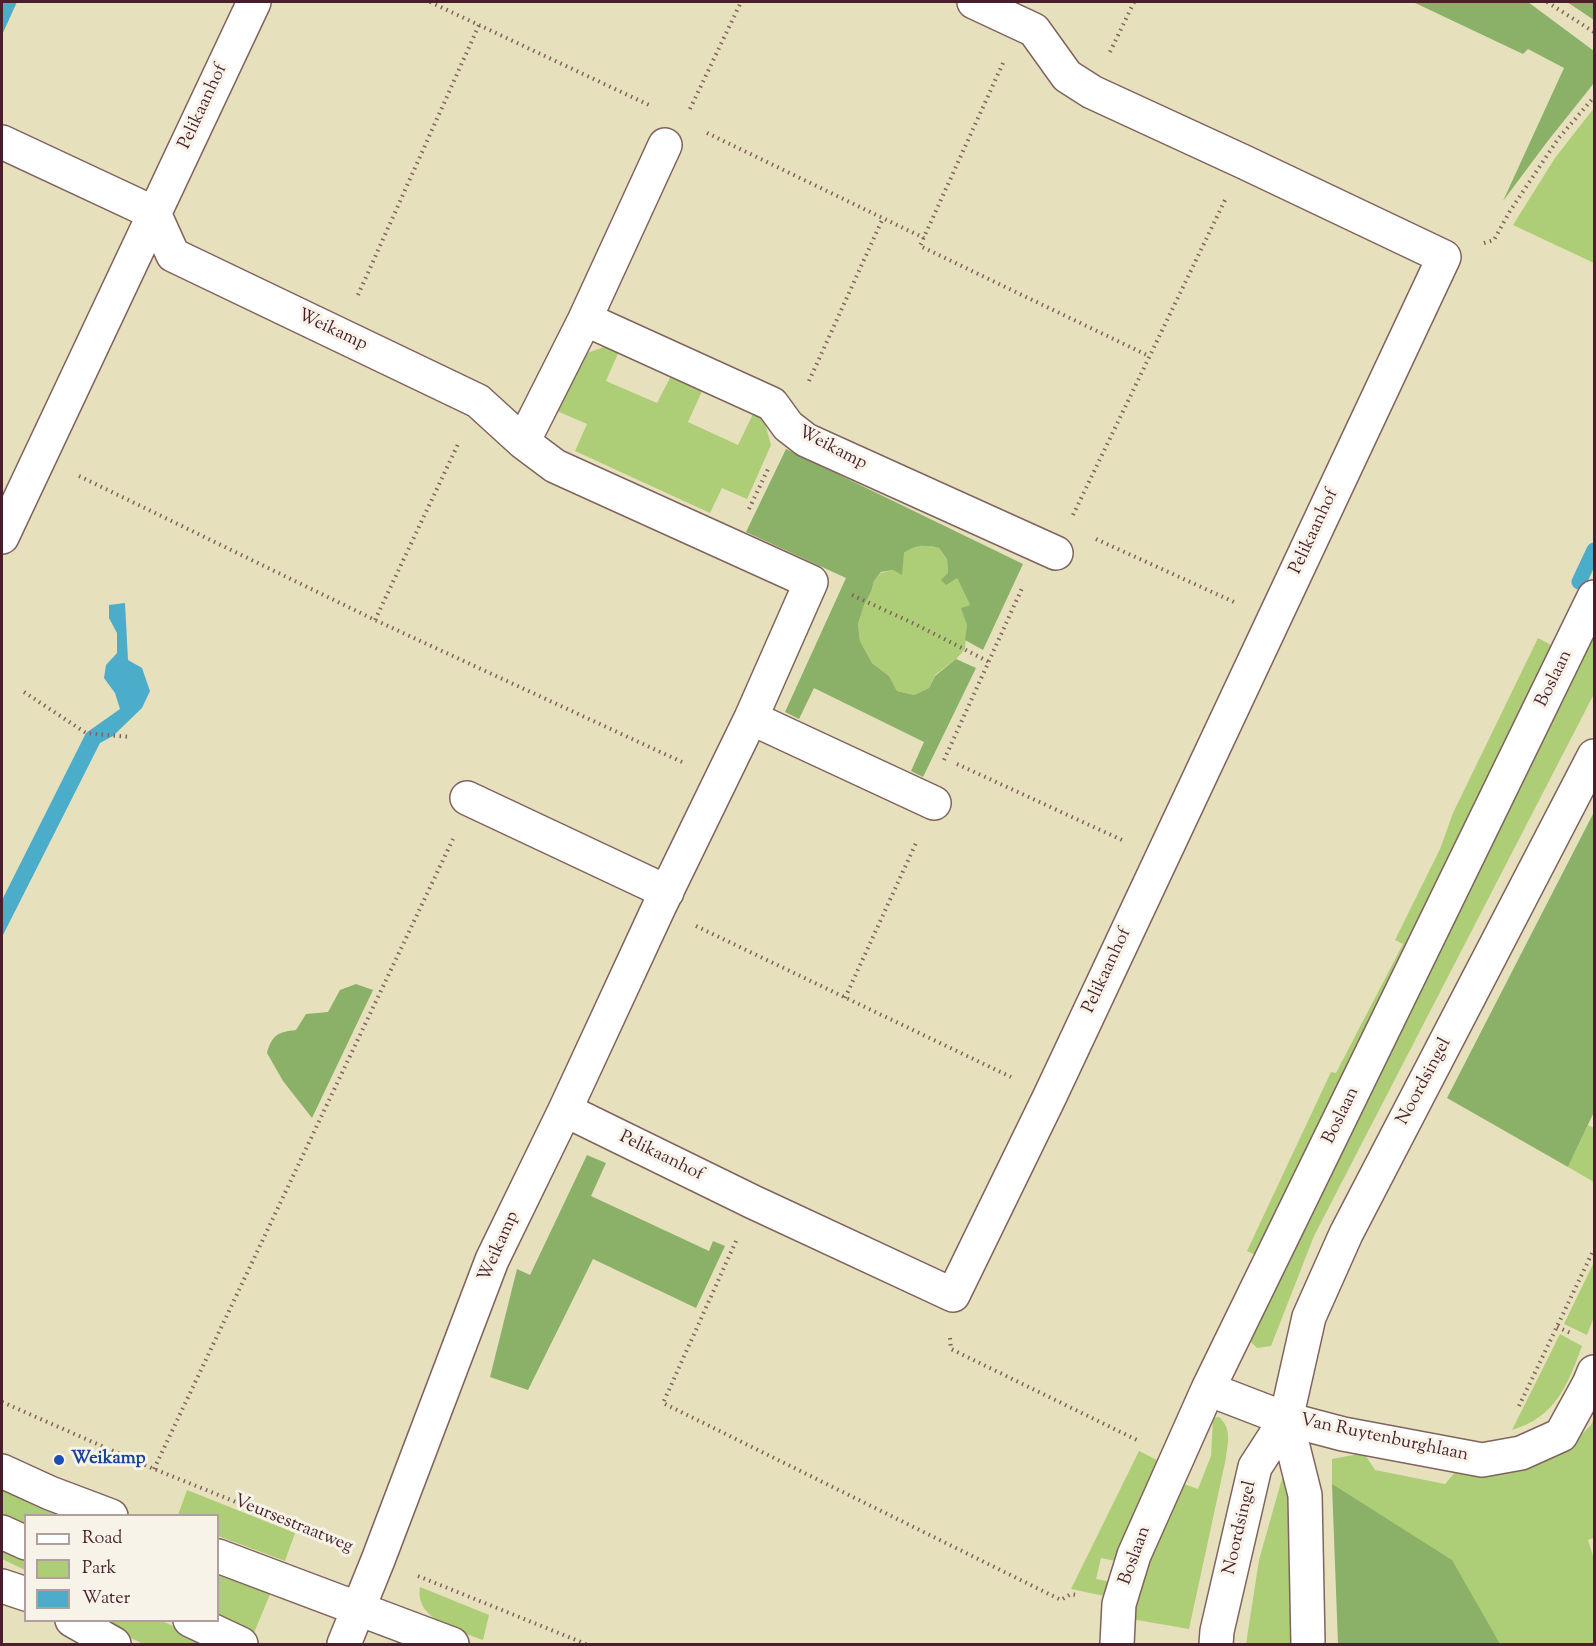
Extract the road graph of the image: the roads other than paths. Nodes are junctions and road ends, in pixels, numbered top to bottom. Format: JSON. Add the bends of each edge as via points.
{"nodes":[{"id":1,"x":254,"y":2,"type":"edge"},
{"id":2,"x":974,"y":2,"type":"edge"},
{"id":3,"x":2,"y":142,"type":"edge"},
{"id":4,"x":664,"y":144,"type":"road end"},
{"id":5,"x":154,"y":213,"type":"junction"},
{"id":6,"x":585,"y":319,"type":"junction"},
{"id":7,"x":523,"y":442,"type":"junction"},
{"id":8,"x":2,"y":537,"type":"edge"},
{"id":9,"x":1055,"y":542,"type":"road end"},
{"id":10,"x":1594,"y":597,"type":"edge"},
{"id":11,"x":751,"y":718,"type":"junction"},
{"id":12,"x":1594,"y":756,"type":"edge"},
{"id":13,"x":469,"y":799,"type":"road end"},
{"id":14,"x":931,"y":801,"type":"road end"},
{"id":15,"x":663,"y":900,"type":"junction"},
{"id":16,"x":565,"y":1110,"type":"junction"},
{"id":17,"x":1594,"y":1372,"type":"edge"},
{"id":18,"x":1208,"y":1389,"type":"junction"},
{"id":19,"x":1287,"y":1419,"type":"junction"},
{"id":20,"x":2,"y":1472,"type":"edge"},
{"id":21,"x":108,"y":1514,"type":"edge"},
{"id":22,"x":2,"y":1532,"type":"edge"},
{"id":23,"x":24,"y":1542,"type":"edge"},
{"id":24,"x":219,"y":1556,"type":"edge"},
{"id":25,"x":2,"y":1586,"type":"edge"},
{"id":26,"x":24,"y":1593,"type":"edge"},
{"id":27,"x":359,"y":1608,"type":"junction"},
{"id":28,"x":76,"y":1622,"type":"edge"},
{"id":29,"x":194,"y":1622,"type":"edge"},
{"id":30,"x":114,"y":1644,"type":"edge"},
{"id":31,"x":241,"y":1644,"type":"edge"},
{"id":32,"x":344,"y":1644,"type":"edge"},
{"id":33,"x":452,"y":1644,"type":"edge"},
{"id":34,"x":1117,"y":1644,"type":"edge"},
{"id":35,"x":1216,"y":1644,"type":"edge"},
{"id":36,"x":1308,"y":1644,"type":"edge"}],
"edges":[{"from":1,"to":5,"type":"street","name":"Pelikaanhof"},
{"from":2,"to":16,"type":"street","name":"Pelikaanhof","via":[[1034,30],[1067,76],[1092,92],[1444,257],[953,1295]]},
{"from":3,"to":5,"type":"street"},
{"from":4,"to":6,"type":"street"},
{"from":5,"to":7,"type":"street","name":"Weikamp","via":[[173,255],[478,401]]},
{"from":5,"to":8,"type":"street"},
{"from":6,"to":7,"type":"street"},
{"from":6,"to":9,"type":"street","name":"Weikamp","via":[[772,404],[788,426],[806,440]]},
{"from":7,"to":11,"type":"street","name":"Weikamp","via":[[555,466],[811,582]]},
{"from":10,"to":18,"type":"street","name":"Boslaan"},
{"from":11,"to":14,"type":"street"},
{"from":11,"to":15,"type":"street","name":"Weikamp"},
{"from":12,"to":19,"type":"street","name":"Noordsingel","via":[[1346,1234],[1309,1317]]},
{"from":13,"to":15,"type":"street"},
{"from":15,"to":16,"type":"street","name":"Weikamp"},
{"from":16,"to":27,"type":"street","name":"Weikamp","via":[[492,1260]]},
{"from":17,"to":19,"type":"street","name":"Van Ruytenburghlaan","via":[[1561,1435],[1521,1453],[1482,1460],[1343,1434]]},
{"from":18,"to":19,"type":"street","name":"Van Ruytenburghlaan"},
{"from":18,"to":34,"type":"street","name":"Boslaan","via":[[1134,1555],[1119,1604]]},
{"from":19,"to":35,"type":"street","name":"Noordsingel","via":[[1255,1467]]},
{"from":19,"to":36,"type":"street","name":"Noordsingel","via":[[1305,1495]]},
{"from":20,"to":21,"type":"street"},
{"from":22,"to":23,"type":"street"},
{"from":24,"to":27,"type":"street"},
{"from":25,"to":26,"type":"street"},
{"from":27,"to":32,"type":"street","name":"Weikamp"},
{"from":27,"to":33,"type":"street"},
{"from":28,"to":30,"type":"street"},
{"from":29,"to":31,"type":"street"}]}
